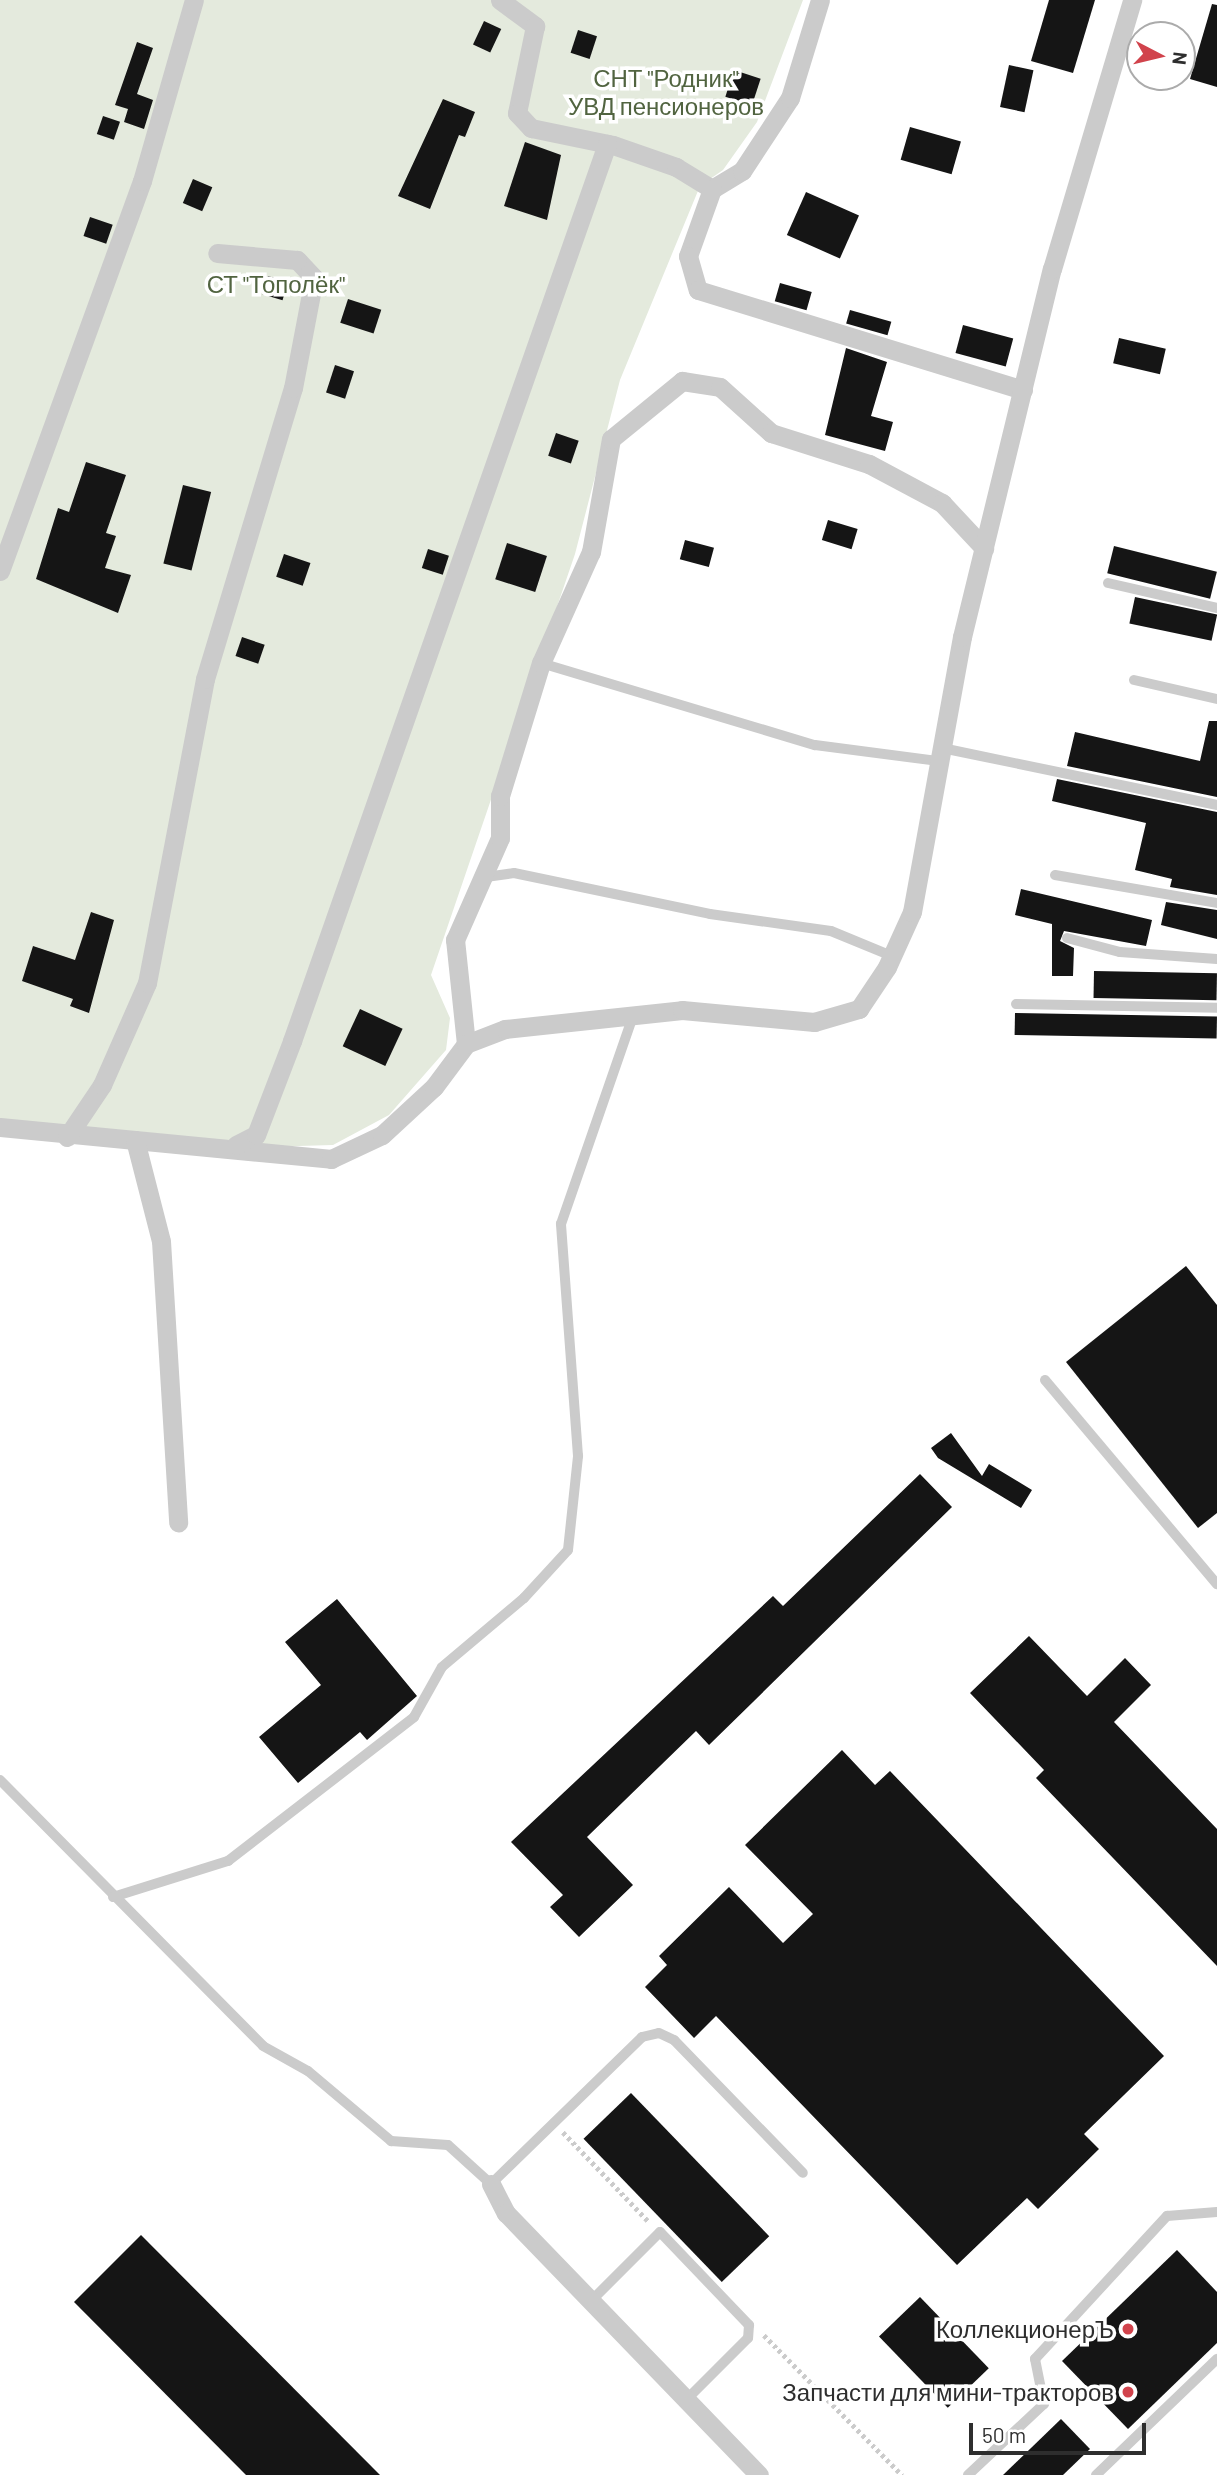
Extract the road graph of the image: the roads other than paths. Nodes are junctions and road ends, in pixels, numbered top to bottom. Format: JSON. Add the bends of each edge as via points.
{"nodes":[{"id":1,"x":194,"y":0,"type":"edge"},
{"id":2,"x":500,"y":0,"type":"edge"},
{"id":3,"x":820,"y":0,"type":"edge"},
{"id":4,"x":1132,"y":0,"type":"edge"},
{"id":5,"x":607,"y":144,"type":"junction"},
{"id":6,"x":712,"y":189,"type":"junction"},
{"id":7,"x":217,"y":253,"type":"dead end"},
{"id":8,"x":1023,"y":390,"type":"junction"},
{"id":9,"x":984,"y":548,"type":"junction"},
{"id":10,"x":0,"y":571,"type":"edge"},
{"id":11,"x":1108,"y":583,"type":"dead end"},
{"id":12,"x":1217,"y":608,"type":"edge"},
{"id":13,"x":541,"y":663,"type":"junction"},
{"id":14,"x":1134,"y":680,"type":"dead end"},
{"id":15,"x":1217,"y":699,"type":"edge"},
{"id":16,"x":941,"y":754,"type":"junction"},
{"id":17,"x":1217,"y":805,"type":"edge"},
{"id":18,"x":1055,"y":875,"type":"dead end"},
{"id":19,"x":486,"y":877,"type":"junction"},
{"id":20,"x":1217,"y":903,"type":"edge"},
{"id":21,"x":1067,"y":938,"type":"dead end"},
{"id":22,"x":892,"y":956,"type":"junction"},
{"id":23,"x":1217,"y":959,"type":"edge"},
{"id":24,"x":1016,"y":1004,"type":"dead end"},
{"id":25,"x":1217,"y":1008,"type":"edge"},
{"id":26,"x":634,"y":1014,"type":"junction"},
{"id":27,"x":466,"y":1044,"type":"junction"},
{"id":28,"x":0,"y":1127,"type":"edge"},
{"id":29,"x":67,"y":1137,"type":"junction"},
{"id":30,"x":135,"y":1140,"type":"junction"},
{"id":31,"x":236,"y":1145,"type":"junction"},
{"id":32,"x":1045,"y":1380,"type":"dead end"},
{"id":33,"x":178,"y":1522,"type":"dead end"},
{"id":34,"x":1217,"y":1584,"type":"edge"},
{"id":35,"x":0,"y":1780,"type":"edge"},
{"id":36,"x":113,"y":1897,"type":"junction"},
{"id":37,"x":803,"y":2173,"type":"dead end"},
{"id":38,"x":491,"y":2184,"type":"junction"},
{"id":39,"x":1217,"y":2212,"type":"edge"},
{"id":40,"x":589,"y":2302,"type":"junction"},
{"id":41,"x":1217,"y":2358,"type":"edge"},
{"id":42,"x":686,"y":2400,"type":"junction"},
{"id":43,"x":759,"y":2475,"type":"edge"},
{"id":44,"x":968,"y":2475,"type":"edge"},
{"id":45,"x":1096,"y":2475,"type":"edge"}],
"edges":[{"from":1,"to":10,"type":"street","via":[[142,181]]},
{"from":2,"to":5,"type":"street","via":[[536,26],[517,113],[531,128]]},
{"from":3,"to":6,"type":"street","via":[[789,98],[742,171]]},
{"from":4,"to":8,"type":"street"},
{"from":5,"to":6,"type":"street","via":[[676,167]]},
{"from":5,"to":31,"type":"street","via":[[292,1041],[256,1135]]},
{"from":6,"to":8,"type":"street","via":[[688,256],[698,290]]},
{"from":7,"to":29,"type":"street","via":[[297,260],[314,278],[293,388],[205,679],[147,983],[102,1085]]},
{"from":8,"to":9,"type":"street"},
{"from":9,"to":13,"type":"street","via":[[942,503],[869,464],[771,433],[720,387],[682,381],[611,439],[591,552]]},
{"from":9,"to":16,"type":"street"},
{"from":11,"to":12,"type":"lane"},
{"from":13,"to":16,"type":"lane","via":[[815,745]]},
{"from":13,"to":19,"type":"street","via":[[500,796],[500,838]]},
{"from":14,"to":15,"type":"lane"},
{"from":16,"to":17,"type":"lane"},
{"from":16,"to":22,"type":"street","via":[[912,912]]},
{"from":18,"to":20,"type":"lane"},
{"from":19,"to":22,"type":"lane","via":[[514,873],[710,914],[831,931]]},
{"from":19,"to":27,"type":"street","via":[[454,940]]},
{"from":21,"to":23,"type":"lane","via":[[1121,952]]},
{"from":22,"to":26,"type":"street","via":[[859,1009],[814,1022],[746,1011]]},
{"from":24,"to":25,"type":"lane"},
{"from":26,"to":27,"type":"street","via":[[505,1029]]},
{"from":26,"to":36,"type":"lane","via":[[561,1224],[578,1456],[568,1550],[524,1598],[442,1667],[414,1717],[228,1861]]},
{"from":27,"to":31,"type":"street","via":[[434,1087],[382,1135],[331,1159],[266,1156]]},
{"from":28,"to":29,"type":"street"},
{"from":29,"to":30,"type":"street"},
{"from":30,"to":31,"type":"street","via":[[205,1150]]},
{"from":30,"to":33,"type":"street","via":[[161,1241]]},
{"from":32,"to":34,"type":"lane"},
{"from":35,"to":36,"type":"lane"},
{"from":36,"to":38,"type":"lane","via":[[263,2046],[308,2071],[391,2141],[448,2145]]},
{"from":37,"to":38,"type":"lane","via":[[674,2040],[659,2033],[642,2037]]},
{"from":38,"to":40,"type":"street","via":[[506,2213]]},
{"from":39,"to":44,"type":"lane","via":[[1167,2216],[1035,2359],[1044,2404]]},
{"from":40,"to":42,"type":"street"},
{"from":40,"to":42,"type":"lane","via":[[660,2232],[749,2325],[748,2338]]},
{"from":41,"to":45,"type":"lane"},
{"from":42,"to":43,"type":"street"}]}
